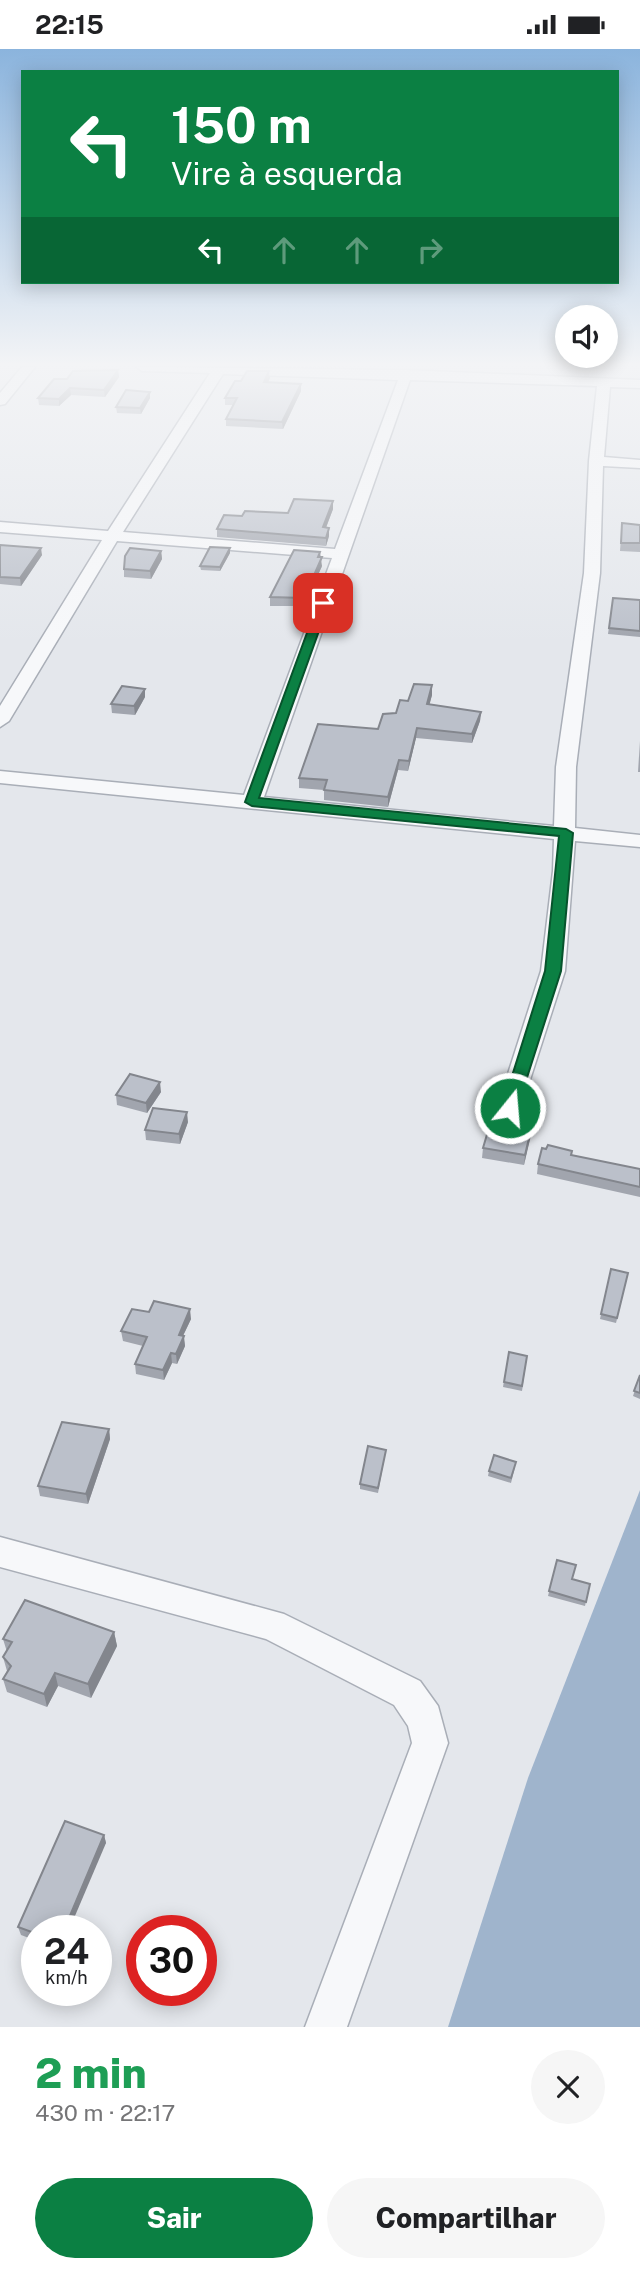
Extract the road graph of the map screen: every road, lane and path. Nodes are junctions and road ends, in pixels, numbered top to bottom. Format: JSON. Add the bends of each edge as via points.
{"nodes":[{"id":1,"x":162,"y":459,"type":"edge"},
{"id":2,"x":380,"y":459,"type":"edge"},
{"id":3,"x":596,"y":461,"type":"joint"},
{"id":4,"x":640,"y":464,"type":"edge"},
{"id":5,"x":0,"y":527,"type":"edge"},
{"id":6,"x":112,"y":537,"type":"junction"},
{"id":7,"x":341,"y":554,"type":"junction"},
{"id":8,"x":0,"y":721,"type":"edge"},
{"id":9,"x":0,"y":777,"type":"edge"},
{"id":10,"x":252,"y":802,"type":"junction"},
{"id":11,"x":566,"y":833,"type":"junction"},
{"id":12,"x":640,"y":841,"type":"edge"},
{"id":13,"x":510,"y":1108,"type":"dead end"},
{"id":14,"x":0,"y":1552,"type":"edge"},
{"id":15,"x":326,"y":2027,"type":"edge"}],
"edges":[{"from":1,"to":6,"type":"street"},
{"from":2,"to":7,"type":"street"},
{"from":3,"to":4,"type":"street"},
{"from":3,"to":11,"type":"street","via":[[592,573],[566,767]]},
{"from":5,"to":6,"type":"street"},
{"from":6,"to":7,"type":"street"},
{"from":6,"to":8,"type":"street"},
{"from":7,"to":10,"type":"street"},
{"from":9,"to":10,"type":"street"},
{"from":10,"to":11,"type":"street"},
{"from":11,"to":12,"type":"street"},
{"from":11,"to":13,"type":"street","via":[[553,971]]},
{"from":14,"to":15,"type":"street","via":[[272,1625],[407,1693],[425,1719],[430,1743]]}]}
